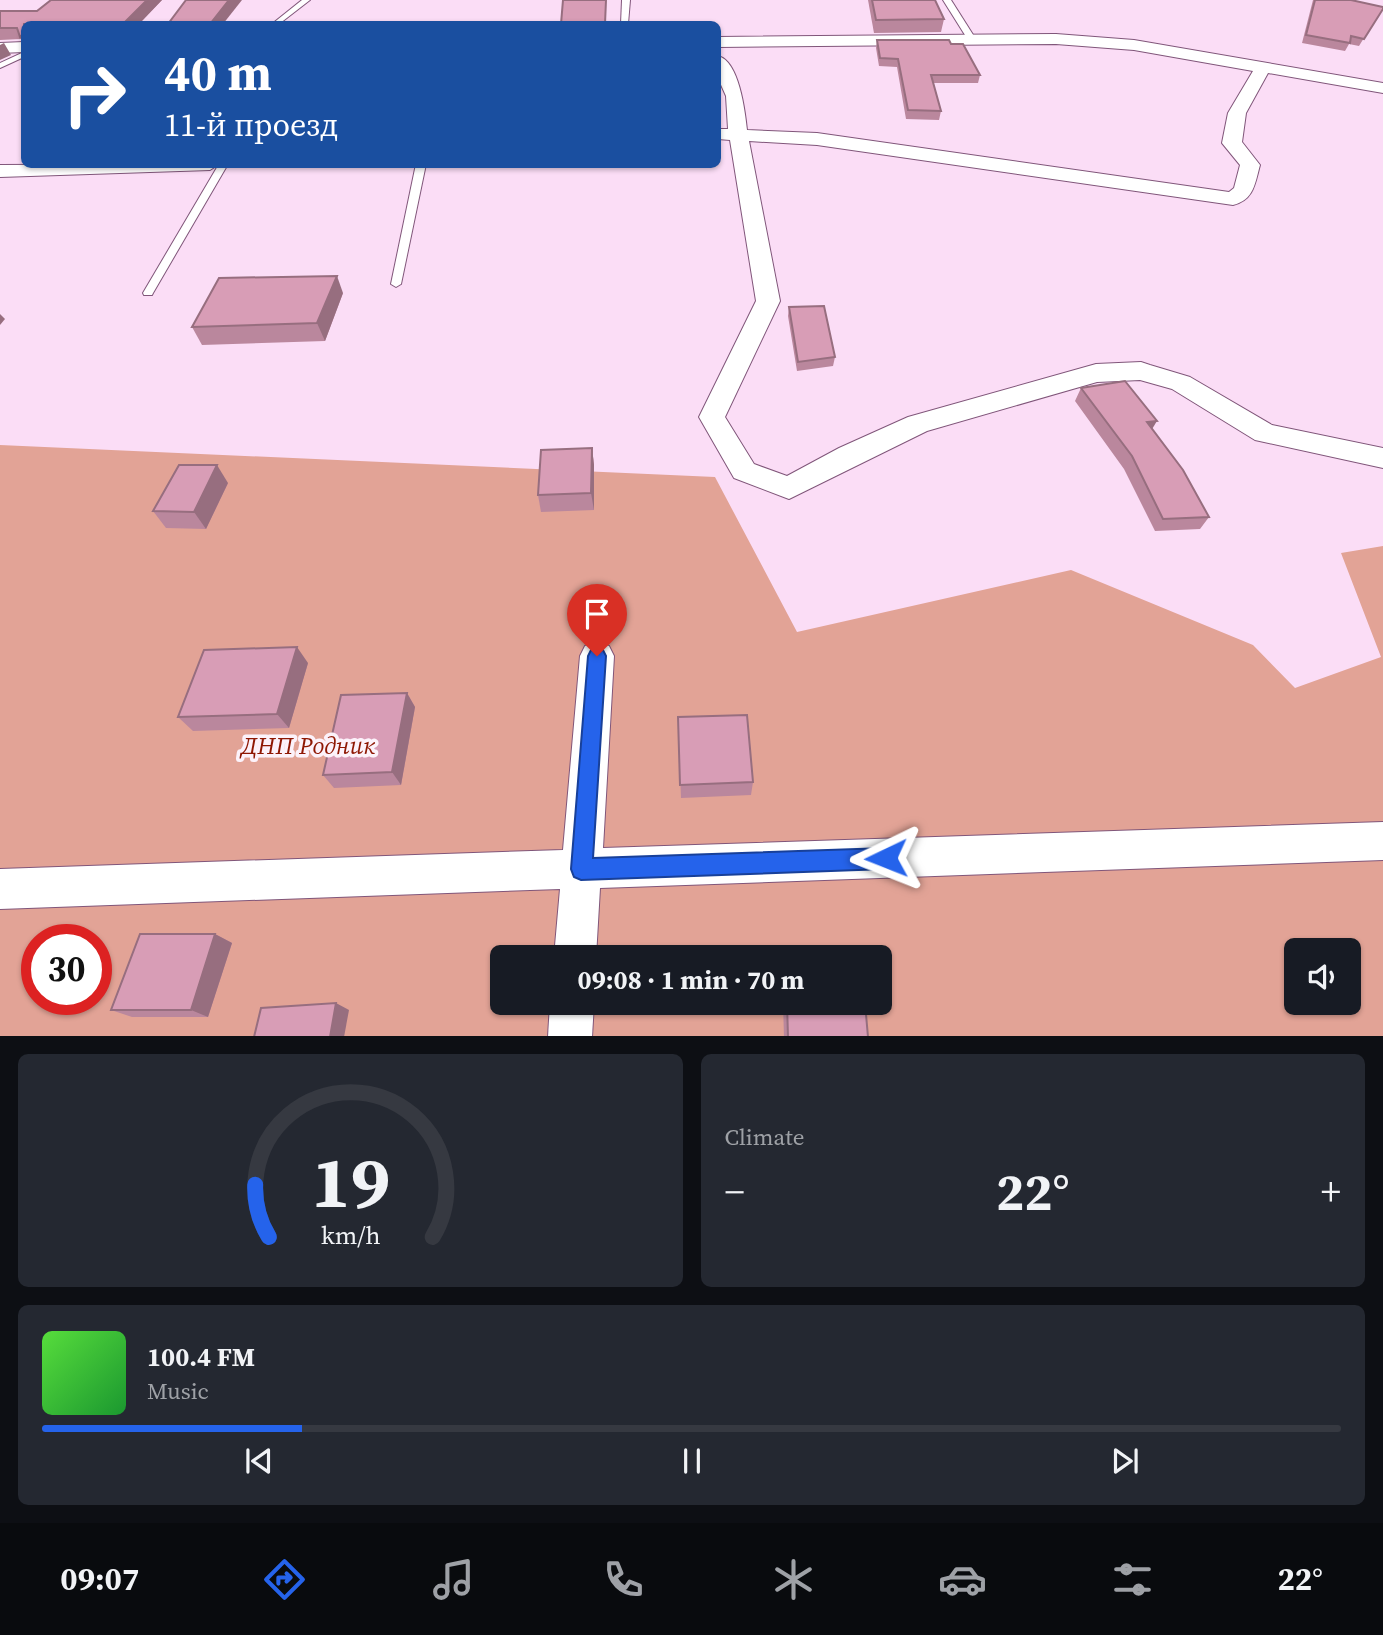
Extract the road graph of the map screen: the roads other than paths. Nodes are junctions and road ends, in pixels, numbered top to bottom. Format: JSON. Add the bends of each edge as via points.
{"nodes":[{"id":1,"x":306,"y":0,"type":"edge"},
{"id":2,"x":626,"y":0,"type":"edge"},
{"id":3,"x":947,"y":0,"type":"edge"},
{"id":4,"x":279,"y":21,"type":"edge"},
{"id":5,"x":625,"y":21,"type":"edge"},
{"id":6,"x":973,"y":41,"type":"junction"},
{"id":7,"x":721,"y":42,"type":"edge"},
{"id":8,"x":21,"y":47,"type":"edge"},
{"id":9,"x":0,"y":48,"type":"edge"},
{"id":10,"x":21,"y":56,"type":"edge"},
{"id":11,"x":0,"y":66,"type":"edge"},
{"id":12,"x":721,"y":67,"type":"edge"},
{"id":13,"x":1263,"y":67,"type":"junction"},
{"id":14,"x":1383,"y":88,"type":"edge"},
{"id":15,"x":728,"y":133,"type":"edge"},
{"id":16,"x":90,"y":168,"type":"edge"},
{"id":17,"x":222,"y":168,"type":"edge"},
{"id":18,"x":420,"y":168,"type":"edge"},
{"id":19,"x":0,"y":171,"type":"edge"},
{"id":20,"x":396,"y":284,"type":"dead end"},
{"id":21,"x":148,"y":293,"type":"dead end"},
{"id":22,"x":1383,"y":458,"type":"edge"},
{"id":23,"x":597,"y":656,"type":"dead end"},
{"id":24,"x":1383,"y":841,"type":"edge"},
{"id":25,"x":581,"y":869,"type":"junction"},
{"id":26,"x":0,"y":889,"type":"edge"},
{"id":27,"x":576,"y":945,"type":"edge"},
{"id":28,"x":571,"y":1015,"type":"edge"},
{"id":29,"x":570,"y":1036,"type":"edge"}],
"edges":[{"from":1,"to":4,"type":"lane"},
{"from":2,"to":5,"type":"lane"},
{"from":3,"to":6,"type":"lane"},
{"from":6,"to":7,"type":"street"},
{"from":6,"to":13,"type":"street","via":[[1056,39],[1134,45]]},
{"from":8,"to":9,"type":"street"},
{"from":10,"to":11,"type":"lane"},
{"from":12,"to":15,"type":"street","via":[[735,96]]},
{"from":13,"to":14,"type":"street"},
{"from":13,"to":15,"type":"street","via":[[1237,113],[1232,143],[1250,166],[1243,191],[1233,199],[817,139]]},
{"from":15,"to":22,"type":"street","via":[[768,301],[712,417],[744,471],[789,488],[918,424],[1096,373],[1141,371],[1181,383],[1265,433]]},
{"from":16,"to":19,"type":"street"},
{"from":17,"to":21,"type":"lane"},
{"from":18,"to":20,"type":"lane"},
{"from":23,"to":25,"type":"street"},
{"from":24,"to":25,"type":"street"},
{"from":25,"to":26,"type":"street"},
{"from":25,"to":27,"type":"street"},
{"from":28,"to":29,"type":"street"}]}
